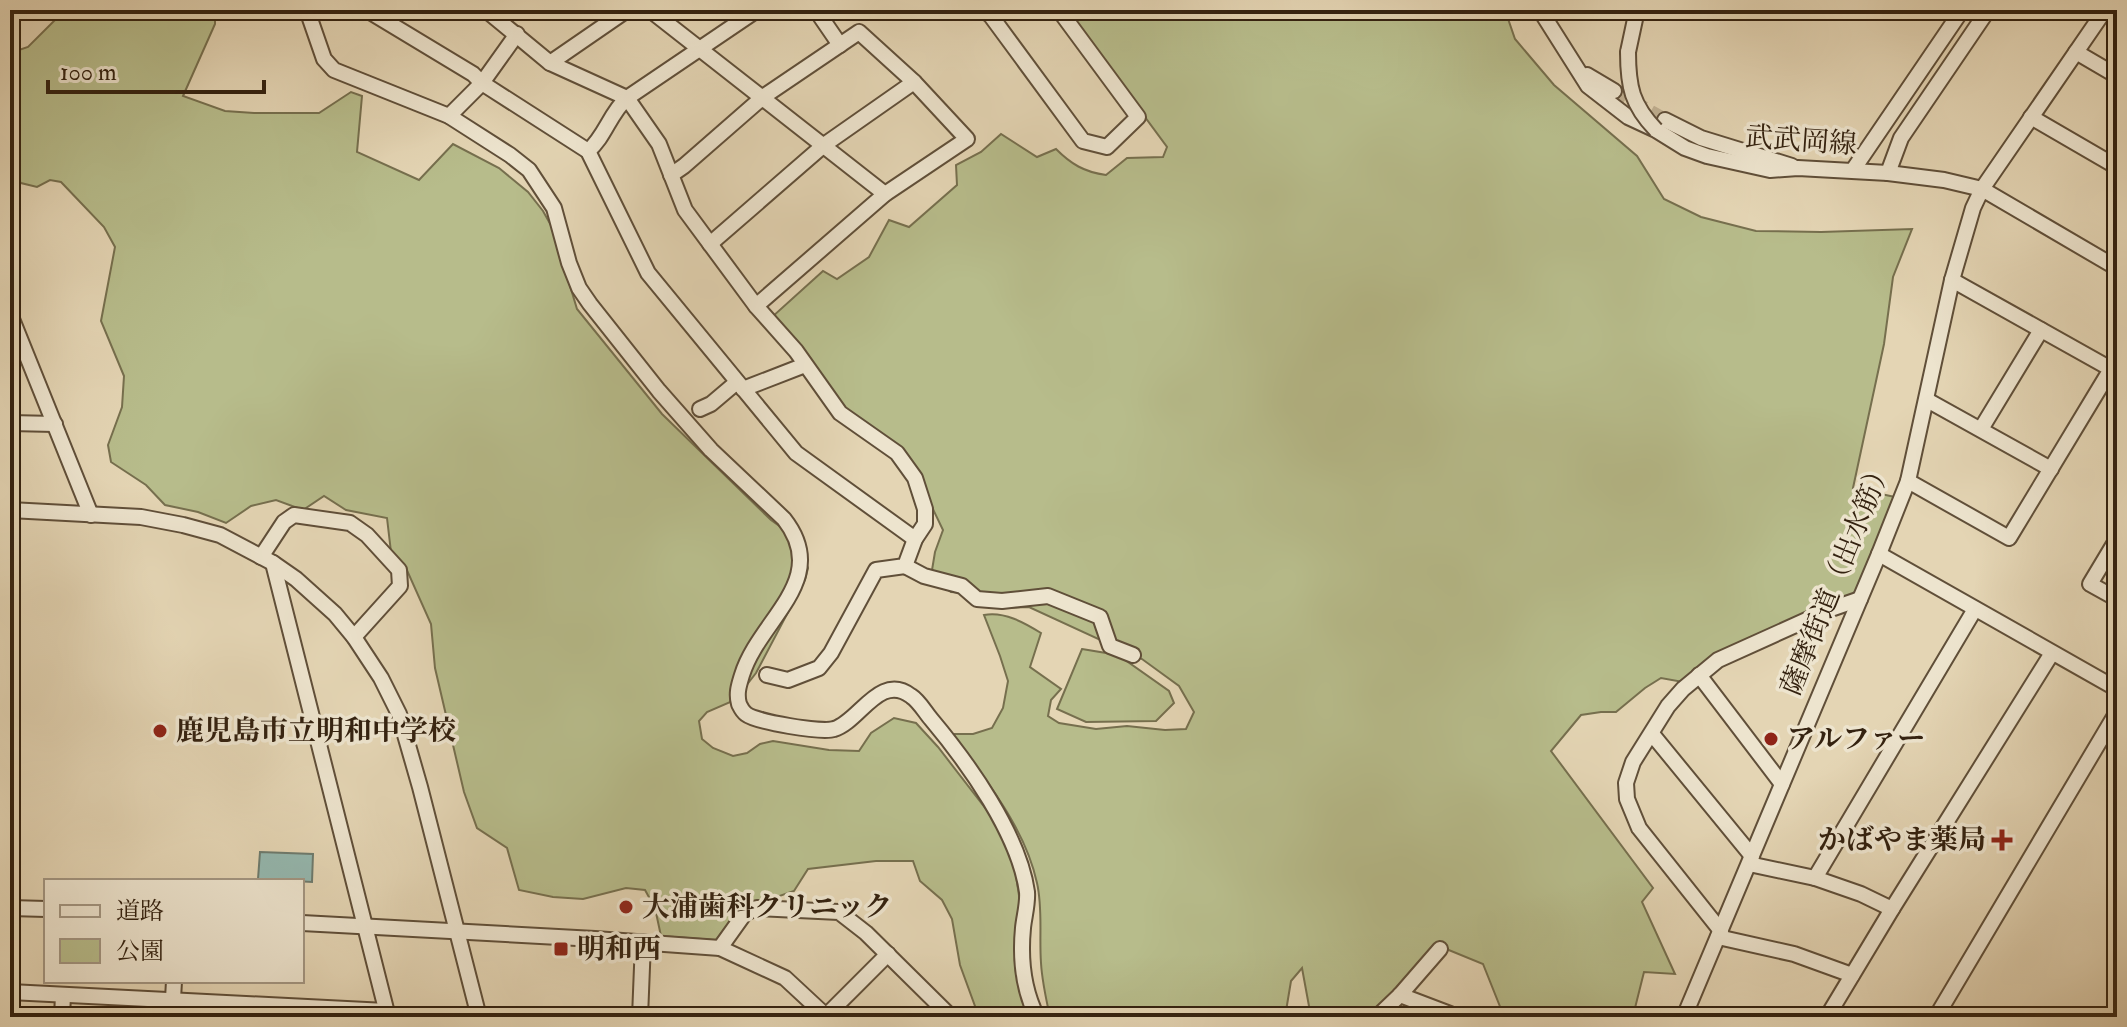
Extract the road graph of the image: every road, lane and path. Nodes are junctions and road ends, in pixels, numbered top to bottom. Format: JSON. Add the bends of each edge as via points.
{"nodes":[{"id":1,"x":307,"y":10,"type":"edge"},
{"id":2,"x":367,"y":10,"type":"edge"},
{"id":3,"x":627,"y":10,"type":"edge"},
{"id":4,"x":650,"y":10,"type":"edge"},
{"id":5,"x":757,"y":10,"type":"edge"},
{"id":6,"x":816,"y":10,"type":"edge"},
{"id":7,"x":984,"y":10,"type":"edge"},
{"id":8,"x":1059,"y":10,"type":"edge"},
{"id":9,"x":1540,"y":10,"type":"edge"},
{"id":10,"x":1637,"y":10,"type":"edge"},
{"id":11,"x":1962,"y":10,"type":"edge"},
{"id":12,"x":1988,"y":10,"type":"edge"},
{"id":13,"x":2105,"y":10,"type":"edge"},
{"id":14,"x":492,"y":11,"type":"edge"},
{"id":15,"x":517,"y":34,"type":"junction"},
{"id":16,"x":840,"y":45,"type":"junction"},
{"id":17,"x":700,"y":49,"type":"junction"},
{"id":18,"x":2076,"y":52,"type":"junction"},
{"id":19,"x":1571,"y":62,"type":"junction"},
{"id":20,"x":550,"y":63,"type":"junction"},
{"id":21,"x":2117,"y":76,"type":"edge"},
{"id":22,"x":914,"y":82,"type":"junction"},
{"id":23,"x":482,"y":83,"type":"junction"},
{"id":24,"x":1614,"y":91,"type":"tunnel mouth"},
{"id":25,"x":763,"y":97,"type":"junction"},
{"id":26,"x":627,"y":98,"type":"junction"},
{"id":27,"x":449,"y":116,"type":"junction"},
{"id":28,"x":2031,"y":117,"type":"junction"},
{"id":29,"x":1660,"y":125,"type":"junction"},
{"id":30,"x":824,"y":145,"type":"junction"},
{"id":31,"x":588,"y":151,"type":"junction"},
{"id":32,"x":2117,"y":167,"type":"edge"},
{"id":33,"x":1853,"y":170,"type":"junction"},
{"id":34,"x":1888,"y":173,"type":"junction"},
{"id":35,"x":671,"y":175,"type":"junction"},
{"id":36,"x":1982,"y":189,"type":"junction"},
{"id":37,"x":885,"y":194,"type":"junction"},
{"id":38,"x":710,"y":244,"type":"junction"},
{"id":39,"x":2117,"y":268,"type":"edge"},
{"id":40,"x":1952,"y":280,"type":"junction"},
{"id":41,"x":756,"y":306,"type":"junction"},
{"id":42,"x":10,"y":314,"type":"edge"},
{"id":43,"x":2041,"y":330,"type":"junction"},
{"id":44,"x":805,"y":365,"type":"junction"},
{"id":45,"x":740,"y":386,"type":"junction"},
{"id":46,"x":1927,"y":400,"type":"junction"},
{"id":47,"x":700,"y":409,"type":"dead end"},
{"id":48,"x":10,"y":423,"type":"edge"},
{"id":49,"x":55,"y":424,"type":"junction"},
{"id":50,"x":1981,"y":429,"type":"junction"},
{"id":51,"x":2051,"y":469,"type":"junction"},
{"id":52,"x":1908,"y":481,"type":"junction"},
{"id":53,"x":10,"y":510,"type":"edge"},
{"id":54,"x":91,"y":515,"type":"junction"},
{"id":55,"x":915,"y":539,"type":"junction"},
{"id":56,"x":2117,"y":539,"type":"edge"},
{"id":57,"x":1879,"y":554,"type":"junction"},
{"id":58,"x":267,"y":560,"type":"junction"},
{"id":59,"x":905,"y":566,"type":"junction"},
{"id":60,"x":1860,"y":599,"type":"junction"},
{"id":61,"x":2117,"y":599,"type":"edge"},
{"id":62,"x":1975,"y":609,"type":"junction"},
{"id":63,"x":354,"y":637,"type":"junction"},
{"id":64,"x":2052,"y":653,"type":"junction"},
{"id":65,"x":1133,"y":655,"type":"dead end"},
{"id":66,"x":767,"y":675,"type":"dead end"},
{"id":67,"x":1699,"y":675,"type":"junction"},
{"id":68,"x":2117,"y":689,"type":"edge"},
{"id":69,"x":2117,"y":712,"type":"edge"},
{"id":70,"x":1652,"y":734,"type":"junction"},
{"id":71,"x":1782,"y":784,"type":"junction"},
{"id":72,"x":1751,"y":860,"type":"junction"},
{"id":73,"x":1815,"y":878,"type":"junction"},
{"id":74,"x":10,"y":908,"type":"edge"},
{"id":75,"x":44,"y":909,"type":"edge"},
{"id":76,"x":1892,"y":909,"type":"junction"},
{"id":77,"x":304,"y":923,"type":"edge"},
{"id":78,"x":364,"y":926,"type":"junction"},
{"id":79,"x":456,"y":931,"type":"junction"},
{"id":80,"x":1720,"y":934,"type":"junction"},
{"id":81,"x":643,"y":942,"type":"junction"},
{"id":82,"x":720,"y":948,"type":"junction"},
{"id":83,"x":1440,"y":949,"type":"dead end"},
{"id":84,"x":888,"y":954,"type":"junction"},
{"id":85,"x":1852,"y":975,"type":"junction"},
{"id":86,"x":174,"y":983,"type":"edge"},
{"id":87,"x":10,"y":992,"type":"edge"},
{"id":88,"x":63,"y":995,"type":"junction"},
{"id":89,"x":1400,"y":995,"type":"junction"},
{"id":90,"x":173,"y":1001,"type":"junction"},
{"id":91,"x":387,"y":1014,"type":"edge"},
{"id":92,"x":826,"y":1016,"type":"edge"},
{"id":93,"x":62,"y":1017,"type":"edge"},
{"id":94,"x":172,"y":1017,"type":"edge"},
{"id":95,"x":479,"y":1017,"type":"edge"},
{"id":96,"x":640,"y":1017,"type":"edge"},
{"id":97,"x":951,"y":1017,"type":"edge"},
{"id":98,"x":1037,"y":1017,"type":"edge"},
{"id":99,"x":1377,"y":1017,"type":"edge"},
{"id":100,"x":1448,"y":1017,"type":"edge"},
{"id":101,"x":1684,"y":1017,"type":"edge"},
{"id":102,"x":1827,"y":1017,"type":"edge"},
{"id":103,"x":1936,"y":1017,"type":"edge"}],
"edges":[{"from":1,"to":27,"type":"street","via":[[324,59],[334,70]]},
{"from":2,"to":23,"type":"street"},
{"from":3,"to":20,"type":"street"},
{"from":4,"to":17,"type":"street"},
{"from":5,"to":17,"type":"street"},
{"from":6,"to":16,"type":"street"},
{"from":7,"to":8,"type":"street","via":[[1083,141],[1107,147],[1138,117]]},
{"from":9,"to":19,"type":"street"},
{"from":10,"to":29,"type":"street","name":"武武岡線","bridge":true,"via":[[1628,77],[1641,115]]},
{"from":11,"to":33,"type":"street"},
{"from":12,"to":34,"type":"street","via":[[1901,138]]},
{"from":13,"to":18,"type":"street","name":"薩摩街道（出水筋）"},
{"from":14,"to":15,"type":"street"},
{"from":15,"to":20,"type":"street"},
{"from":15,"to":23,"type":"street"},
{"from":16,"to":22,"type":"street","via":[[859,32]]},
{"from":16,"to":25,"type":"street"},
{"from":17,"to":25,"type":"street"},
{"from":17,"to":26,"type":"street"},
{"from":18,"to":21,"type":"street"},
{"from":18,"to":28,"type":"street","name":"薩摩街道（出水筋）"},
{"from":19,"to":24,"type":"street"},
{"from":19,"to":29,"type":"street","via":[[1588,86],[1628,117]]},
{"from":20,"to":26,"type":"street"},
{"from":22,"to":30,"type":"street"},
{"from":22,"to":37,"type":"street","via":[[967,139]]},
{"from":23,"to":27,"type":"street"},
{"from":23,"to":31,"type":"street"},
{"from":25,"to":30,"type":"street"},
{"from":25,"to":35,"type":"street"},
{"from":26,"to":31,"type":"street"},
{"from":26,"to":35,"type":"street","via":[[659,144]]},
{"from":27,"to":98,"type":"street","via":[[529,170],[554,208],[569,263],[590,304],[711,450],[792,529],[801,560],[799,576],[746,661],[737,691],[740,707],[755,719],[825,730],[847,722],[880,694],[900,690],[911,695],[959,754],[1011,836],[1027,895],[1023,974]]},
{"from":28,"to":32,"type":"street"},
{"from":28,"to":36,"type":"street","name":"薩摩街道（出水筋）"},
{"from":29,"to":33,"type":"street","name":"武武岡線","via":[[1685,148],[1718,159],[1770,170]]},
{"from":30,"to":37,"type":"street"},
{"from":30,"to":38,"type":"street"},
{"from":31,"to":45,"type":"street","via":[[648,273]]},
{"from":33,"to":34,"type":"street","name":"武武岡線"},
{"from":34,"to":36,"type":"street","name":"武武岡線"},
{"from":35,"to":38,"type":"street","via":[[685,210]]},
{"from":36,"to":39,"type":"street","name":"武武岡線"},
{"from":36,"to":40,"type":"street","name":"薩摩街道（出水筋）"},
{"from":37,"to":41,"type":"street"},
{"from":38,"to":41,"type":"street"},
{"from":40,"to":43,"type":"street"},
{"from":40,"to":46,"type":"street","name":"薩摩街道（出水筋）"},
{"from":41,"to":44,"type":"street"},
{"from":42,"to":49,"type":"street"},
{"from":43,"to":50,"type":"street"},
{"from":43,"to":51,"type":"street","via":[[2111,369]]},
{"from":44,"to":45,"type":"street"},
{"from":44,"to":55,"type":"street","via":[[840,413],[897,453],[915,478],[925,524]]},
{"from":45,"to":47,"type":"street"},
{"from":45,"to":55,"type":"street","via":[[796,453]]},
{"from":46,"to":50,"type":"street"},
{"from":46,"to":52,"type":"street","name":"薩摩街道（出水筋）"},
{"from":48,"to":49,"type":"street"},
{"from":49,"to":54,"type":"street"},
{"from":50,"to":51,"type":"street"},
{"from":51,"to":52,"type":"street","via":[[2009,538]]},
{"from":52,"to":57,"type":"street","name":"薩摩街道（出水筋）"},
{"from":53,"to":54,"type":"street"},
{"from":54,"to":58,"type":"street","via":[[183,525],[220,535]]},
{"from":55,"to":59,"type":"street"},
{"from":56,"to":61,"type":"street","via":[[2090,584]]},
{"from":57,"to":60,"type":"street","name":"薩摩街道（出水筋）"},
{"from":57,"to":62,"type":"street"},
{"from":58,"to":63,"type":"street","via":[[296,579]]},
{"from":58,"to":63,"type":"street","via":[[284,522],[294,515],[350,523],[367,535],[399,570],[400,586]]},
{"from":58,"to":78,"type":"street"},
{"from":59,"to":65,"type":"street","via":[[962,586],[977,599],[1048,596],[1100,617],[1110,646]]},
{"from":59,"to":66,"type":"street","via":[[876,570],[819,668],[788,680]]},
{"from":60,"to":67,"type":"street","via":[[1718,660]]},
{"from":60,"to":71,"type":"street","name":"薩摩街道（出水筋）"},
{"from":62,"to":64,"type":"street"},
{"from":62,"to":73,"type":"street"},
{"from":63,"to":79,"type":"street","via":[[399,714]]},
{"from":64,"to":68,"type":"street"},
{"from":64,"to":76,"type":"street"},
{"from":67,"to":70,"type":"street","via":[[1668,706]]},
{"from":67,"to":71,"type":"street"},
{"from":69,"to":103,"type":"street"},
{"from":70,"to":72,"type":"street"},
{"from":70,"to":80,"type":"street","via":[[1626,783],[1632,815]]},
{"from":71,"to":72,"type":"street","name":"薩摩街道（出水筋）"},
{"from":72,"to":73,"type":"street"},
{"from":72,"to":80,"type":"street","name":"薩摩街道（出水筋）"},
{"from":73,"to":76,"type":"street"},
{"from":74,"to":75,"type":"street"},
{"from":76,"to":85,"type":"street"},
{"from":77,"to":78,"type":"street"},
{"from":78,"to":79,"type":"street"},
{"from":78,"to":91,"type":"street"},
{"from":79,"to":81,"type":"street"},
{"from":79,"to":95,"type":"street"},
{"from":80,"to":85,"type":"street"},
{"from":80,"to":101,"type":"street","name":"薩摩街道（出水筋）"},
{"from":81,"to":82,"type":"street"},
{"from":81,"to":96,"type":"street"},
{"from":82,"to":84,"type":"street","via":[[745,913],[757,908],[839,912]]},
{"from":82,"to":92,"type":"street","via":[[785,978]]},
{"from":83,"to":89,"type":"street"},
{"from":84,"to":92,"type":"street"},
{"from":84,"to":97,"type":"street"},
{"from":85,"to":102,"type":"street"},
{"from":86,"to":90,"type":"street"},
{"from":87,"to":88,"type":"street"},
{"from":88,"to":90,"type":"street"},
{"from":88,"to":93,"type":"street"},
{"from":89,"to":99,"type":"street"},
{"from":89,"to":100,"type":"street"},
{"from":90,"to":91,"type":"street"},
{"from":90,"to":94,"type":"street"}]}
